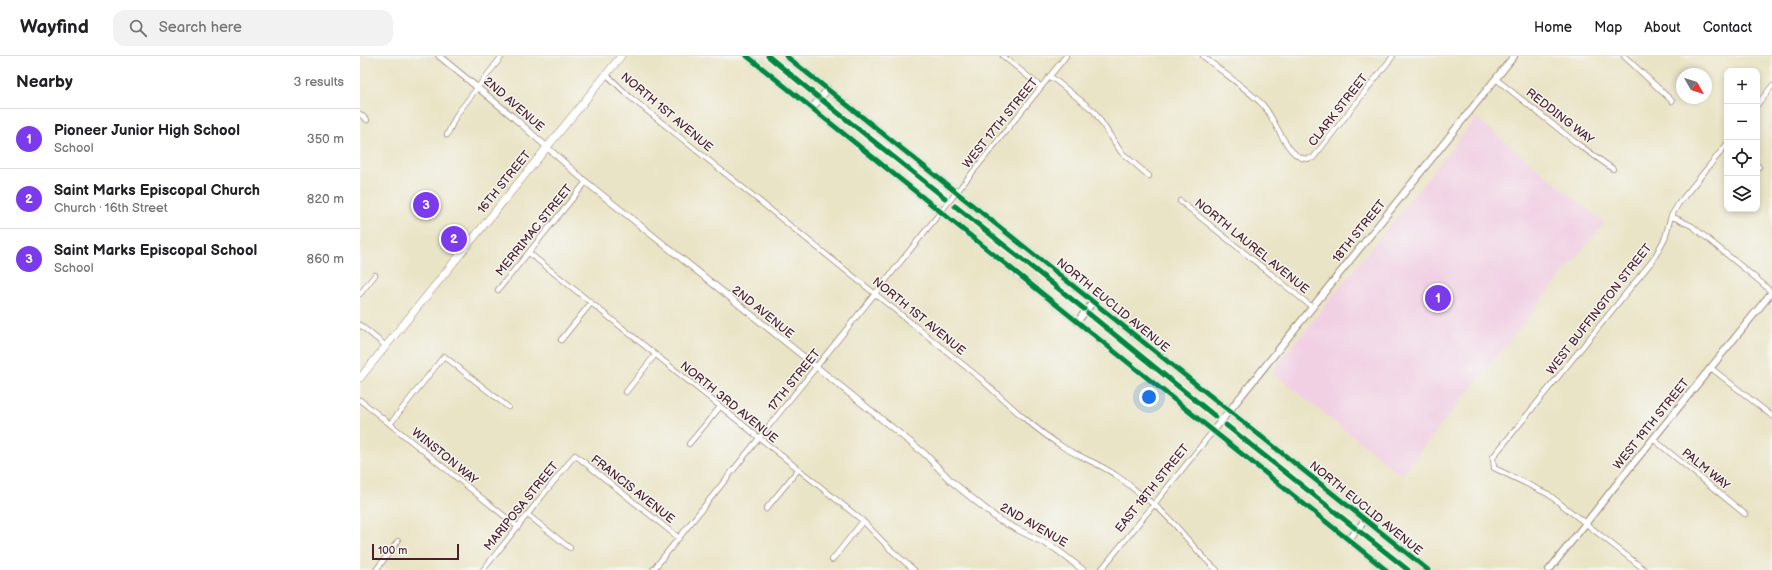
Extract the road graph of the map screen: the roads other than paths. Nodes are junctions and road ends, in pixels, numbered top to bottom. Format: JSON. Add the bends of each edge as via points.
{"nodes":[{"id":1,"x":439,"y":56,"type":"edge"},
{"id":2,"x":502,"y":56,"type":"edge"},
{"id":3,"x":621,"y":56,"type":"edge"},
{"id":4,"x":747,"y":56,"type":"edge"},
{"id":5,"x":786,"y":56,"type":"edge"},
{"id":6,"x":1003,"y":56,"type":"edge"},
{"id":7,"x":1066,"y":56,"type":"edge"},
{"id":8,"x":1203,"y":56,"type":"edge"},
{"id":9,"x":1393,"y":56,"type":"edge"},
{"id":10,"x":1514,"y":56,"type":"edge"},
{"id":11,"x":1624,"y":56,"type":"edge"},
{"id":12,"x":606,"y":74,"type":"junction"},
{"id":13,"x":1050,"y":76,"type":"junction"},
{"id":14,"x":1496,"y":79,"type":"junction"},
{"id":15,"x":1772,"y":86,"type":"edge"},
{"id":16,"x":478,"y":87,"type":"junction"},
{"id":17,"x":1041,"y":87,"type":"junction"},
{"id":18,"x":828,"y":89,"type":"junction"},
{"id":19,"x":1672,"y":101,"type":"dead end"},
{"id":20,"x":1758,"y":104,"type":"edge"},
{"id":21,"x":812,"y":108,"type":"junction"},
{"id":22,"x":360,"y":114,"type":"edge"},
{"id":23,"x":367,"y":120,"type":"dead end"},
{"id":24,"x":447,"y":135,"type":"dead end"},
{"id":25,"x":546,"y":147,"type":"junction"},
{"id":26,"x":1724,"y":148,"type":"edge"},
{"id":27,"x":1613,"y":169,"type":"dead end"},
{"id":28,"x":1149,"y":176,"type":"dead end"},
{"id":29,"x":586,"y":182,"type":"junction"},
{"id":30,"x":957,"y":192,"type":"junction"},
{"id":31,"x":1180,"y":201,"type":"dead end"},
{"id":32,"x":950,"y":202,"type":"joint"},
{"id":33,"x":941,"y":212,"type":"junction"},
{"id":34,"x":1671,"y":216,"type":"junction"},
{"id":35,"x":529,"y":253,"type":"junction"},
{"id":36,"x":375,"y":275,"type":"dead end"},
{"id":37,"x":498,"y":290,"type":"dead end"},
{"id":38,"x":1772,"y":293,"type":"edge"},
{"id":39,"x":360,"y":294,"type":"edge"},
{"id":40,"x":876,"y":294,"type":"junction"},
{"id":41,"x":1093,"y":302,"type":"junction"},
{"id":42,"x":591,"y":303,"type":"junction"},
{"id":43,"x":1312,"y":307,"type":"junction"},
{"id":44,"x":1077,"y":322,"type":"junction"},
{"id":45,"x":360,"y":325,"type":"edge"},
{"id":46,"x":561,"y":340,"type":"dead end"},
{"id":47,"x":386,"y":346,"type":"junction"},
{"id":48,"x":655,"y":355,"type":"junction"},
{"id":49,"x":816,"y":368,"type":"junction"},
{"id":50,"x":1711,"y":368,"type":"junction"},
{"id":51,"x":360,"y":378,"type":"edge"},
{"id":52,"x":626,"y":392,"type":"dead end"},
{"id":53,"x":360,"y":400,"type":"edge"},
{"id":54,"x":508,"y":407,"type":"dead end"},
{"id":55,"x":720,"y":407,"type":"junction"},
{"id":56,"x":1229,"y":410,"type":"junction"},
{"id":57,"x":1772,"y":416,"type":"edge"},
{"id":58,"x":1221,"y":420,"type":"joint"},
{"id":59,"x":390,"y":424,"type":"junction"},
{"id":60,"x":1212,"y":431,"type":"junction"},
{"id":61,"x":759,"y":439,"type":"junction"},
{"id":62,"x":1653,"y":439,"type":"junction"},
{"id":63,"x":689,"y":444,"type":"dead end"},
{"id":64,"x":575,"y":455,"type":"joint"},
{"id":65,"x":798,"y":470,"type":"junction"},
{"id":66,"x":1153,"y":504,"type":"junction"},
{"id":67,"x":766,"y":509,"type":"dead end"},
{"id":68,"x":1745,"y":514,"type":"dead end"},
{"id":69,"x":528,"y":515,"type":"junction"},
{"id":70,"x":1365,"y":520,"type":"junction"},
{"id":71,"x":862,"y":521,"type":"junction"},
{"id":72,"x":1586,"y":524,"type":"junction"},
{"id":73,"x":518,"y":527,"type":"junction"},
{"id":74,"x":679,"y":538,"type":"junction"},
{"id":75,"x":1348,"y":540,"type":"junction"},
{"id":76,"x":398,"y":541,"type":"dead end"},
{"id":77,"x":570,"y":548,"type":"dead end"},
{"id":78,"x":832,"y":560,"type":"dead end"},
{"id":79,"x":376,"y":570,"type":"edge"},
{"id":80,"x":483,"y":570,"type":"edge"},
{"id":81,"x":653,"y":570,"type":"edge"},
{"id":82,"x":914,"y":570,"type":"edge"},
{"id":83,"x":1083,"y":570,"type":"edge"},
{"id":84,"x":1101,"y":570,"type":"edge"},
{"id":85,"x":1218,"y":570,"type":"edge"},
{"id":86,"x":1386,"y":570,"type":"edge"},
{"id":87,"x":1428,"y":570,"type":"edge"},
{"id":88,"x":1549,"y":570,"type":"edge"},
{"id":89,"x":1645,"y":570,"type":"edge"}],
"edges":[{"from":1,"to":16,"type":"street","name":"2ND AVENUE"},
{"from":2,"to":16,"type":"street"},
{"from":3,"to":12,"type":"main road","name":"16TH STREET"},
{"from":4,"to":21,"type":"main road"},
{"from":5,"to":18,"type":"main road","name":"NORTH EUCLID AVENUE"},
{"from":6,"to":17,"type":"street"},
{"from":7,"to":13,"type":"street","name":"WEST 17TH STREET"},
{"from":8,"to":9,"type":"street","name":"CLARK STREET","via":[[1262,104],[1270,114],[1279,134],[1303,159],[1313,158]]},
{"from":10,"to":14,"type":"main road","name":"18TH STREET"},
{"from":11,"to":19,"type":"street"},
{"from":12,"to":25,"type":"main road","name":"16TH STREET"},
{"from":12,"to":40,"type":"street","name":"NORTH 1ST AVENUE","via":[[630,97]]},
{"from":13,"to":17,"type":"street","name":"WEST 17TH STREET"},
{"from":13,"to":28,"type":"street","via":[[1094,111],[1122,152]]},
{"from":14,"to":27,"type":"street","name":"REDDING WAY"},
{"from":14,"to":43,"type":"main road","name":"18TH STREET"},
{"from":15,"to":20,"type":"street"},
{"from":16,"to":24,"type":"street","via":[[457,114]]},
{"from":16,"to":25,"type":"street","name":"2ND AVENUE"},
{"from":17,"to":30,"type":"street","name":"WEST 17TH STREET"},
{"from":18,"to":21,"type":"main road"},
{"from":18,"to":30,"type":"main road","name":"NORTH EUCLID AVENUE"},
{"from":21,"to":33,"type":"main road"},
{"from":22,"to":23,"type":"street"},
{"from":25,"to":29,"type":"street","name":"2ND AVENUE"},
{"from":25,"to":47,"type":"main road","name":"16TH STREET"},
{"from":26,"to":34,"type":"street","name":"WEST BUFFINGTON STREET"},
{"from":29,"to":35,"type":"street","name":"MERRIMAC STREET"},
{"from":29,"to":49,"type":"street","name":"2ND AVENUE"},
{"from":30,"to":32,"type":"street","name":"WEST 17TH STREET"},
{"from":30,"to":41,"type":"main road","name":"NORTH EUCLID AVENUE"},
{"from":31,"to":43,"type":"street","name":"NORTH LAUREL AVENUE"},
{"from":32,"to":33,"type":"street","name":"17TH STREET"},
{"from":33,"to":40,"type":"street","name":"17TH STREET"},
{"from":33,"to":44,"type":"main road"},
{"from":34,"to":38,"type":"street","via":[[1692,226]]},
{"from":34,"to":72,"type":"street","name":"WEST BUFFINGTON STREET","via":[[1665,238],[1653,260],[1493,457],[1494,468],[1548,494]]},
{"from":35,"to":37,"type":"street","name":"MERRIMAC STREET"},
{"from":35,"to":42,"type":"street","name":"NORTH 3RD AVENUE"},
{"from":36,"to":39,"type":"street"},
{"from":38,"to":50,"type":"main road","name":"WEST 19TH STREET"},
{"from":40,"to":49,"type":"street","name":"17TH STREET"},
{"from":40,"to":66,"type":"street","name":"NORTH 1ST AVENUE","via":[[1051,439],[1114,474]]},
{"from":41,"to":44,"type":"main road"},
{"from":41,"to":56,"type":"main road","name":"NORTH EUCLID AVENUE"},
{"from":42,"to":46,"type":"street"},
{"from":42,"to":48,"type":"street","name":"NORTH 3RD AVENUE"},
{"from":43,"to":56,"type":"main road","name":"18TH STREET"},
{"from":44,"to":60,"type":"main road"},
{"from":45,"to":47,"type":"street"},
{"from":47,"to":51,"type":"main road","name":"16TH STREET"},
{"from":48,"to":52,"type":"street"},
{"from":48,"to":55,"type":"street","name":"NORTH 3RD AVENUE"},
{"from":49,"to":61,"type":"street","name":"17TH STREET"},
{"from":49,"to":83,"type":"street","name":"2ND AVENUE","via":[[925,454],[951,482],[999,520],[1056,549]]},
{"from":50,"to":57,"type":"street"},
{"from":50,"to":62,"type":"main road","name":"WEST 19TH STREET"},
{"from":53,"to":59,"type":"street","name":"WINSTON WAY"},
{"from":54,"to":59,"type":"street","via":[[444,356]]},
{"from":55,"to":61,"type":"street","name":"NORTH 3RD AVENUE"},
{"from":55,"to":63,"type":"street"},
{"from":56,"to":58,"type":"main road","name":"18TH STREET"},
{"from":56,"to":70,"type":"main road","name":"NORTH EUCLID AVENUE"},
{"from":58,"to":60,"type":"main road","name":"EAST 18TH STREET"},
{"from":59,"to":73,"type":"street","name":"WINSTON WAY"},
{"from":60,"to":66,"type":"street","name":"EAST 18TH STREET"},
{"from":60,"to":75,"type":"main road"},
{"from":61,"to":65,"type":"street","name":"NORTH 3RD AVENUE"},
{"from":61,"to":74,"type":"street","name":"17TH STREET"},
{"from":62,"to":68,"type":"street","name":"PALM WAY"},
{"from":62,"to":72,"type":"main road","name":"WEST 19TH STREET"},
{"from":64,"to":69,"type":"street","name":"MARIPOSA STREET"},
{"from":64,"to":74,"type":"street","name":"FRANCIS AVENUE"},
{"from":65,"to":67,"type":"street"},
{"from":65,"to":71,"type":"street","name":"NORTH 3RD AVENUE"},
{"from":66,"to":84,"type":"street","name":"EAST 18TH STREET"},
{"from":66,"to":85,"type":"street","name":"NORTH 1ST AVENUE","via":[[1175,523],[1192,547]]},
{"from":69,"to":73,"type":"street","name":"MARIPOSA STREET"},
{"from":69,"to":77,"type":"street"},
{"from":70,"to":75,"type":"main road"},
{"from":70,"to":87,"type":"main road","name":"NORTH EUCLID AVENUE"},
{"from":71,"to":78,"type":"street"},
{"from":71,"to":82,"type":"street","name":"NORTH 3RD AVENUE"},
{"from":72,"to":88,"type":"main road","name":"WEST 19TH STREET"},
{"from":72,"to":89,"type":"street"},
{"from":73,"to":80,"type":"street","name":"MARIPOSA STREET"},
{"from":74,"to":81,"type":"street","name":"17TH STREET"},
{"from":75,"to":86,"type":"main road"},
{"from":76,"to":79,"type":"street"}]}
